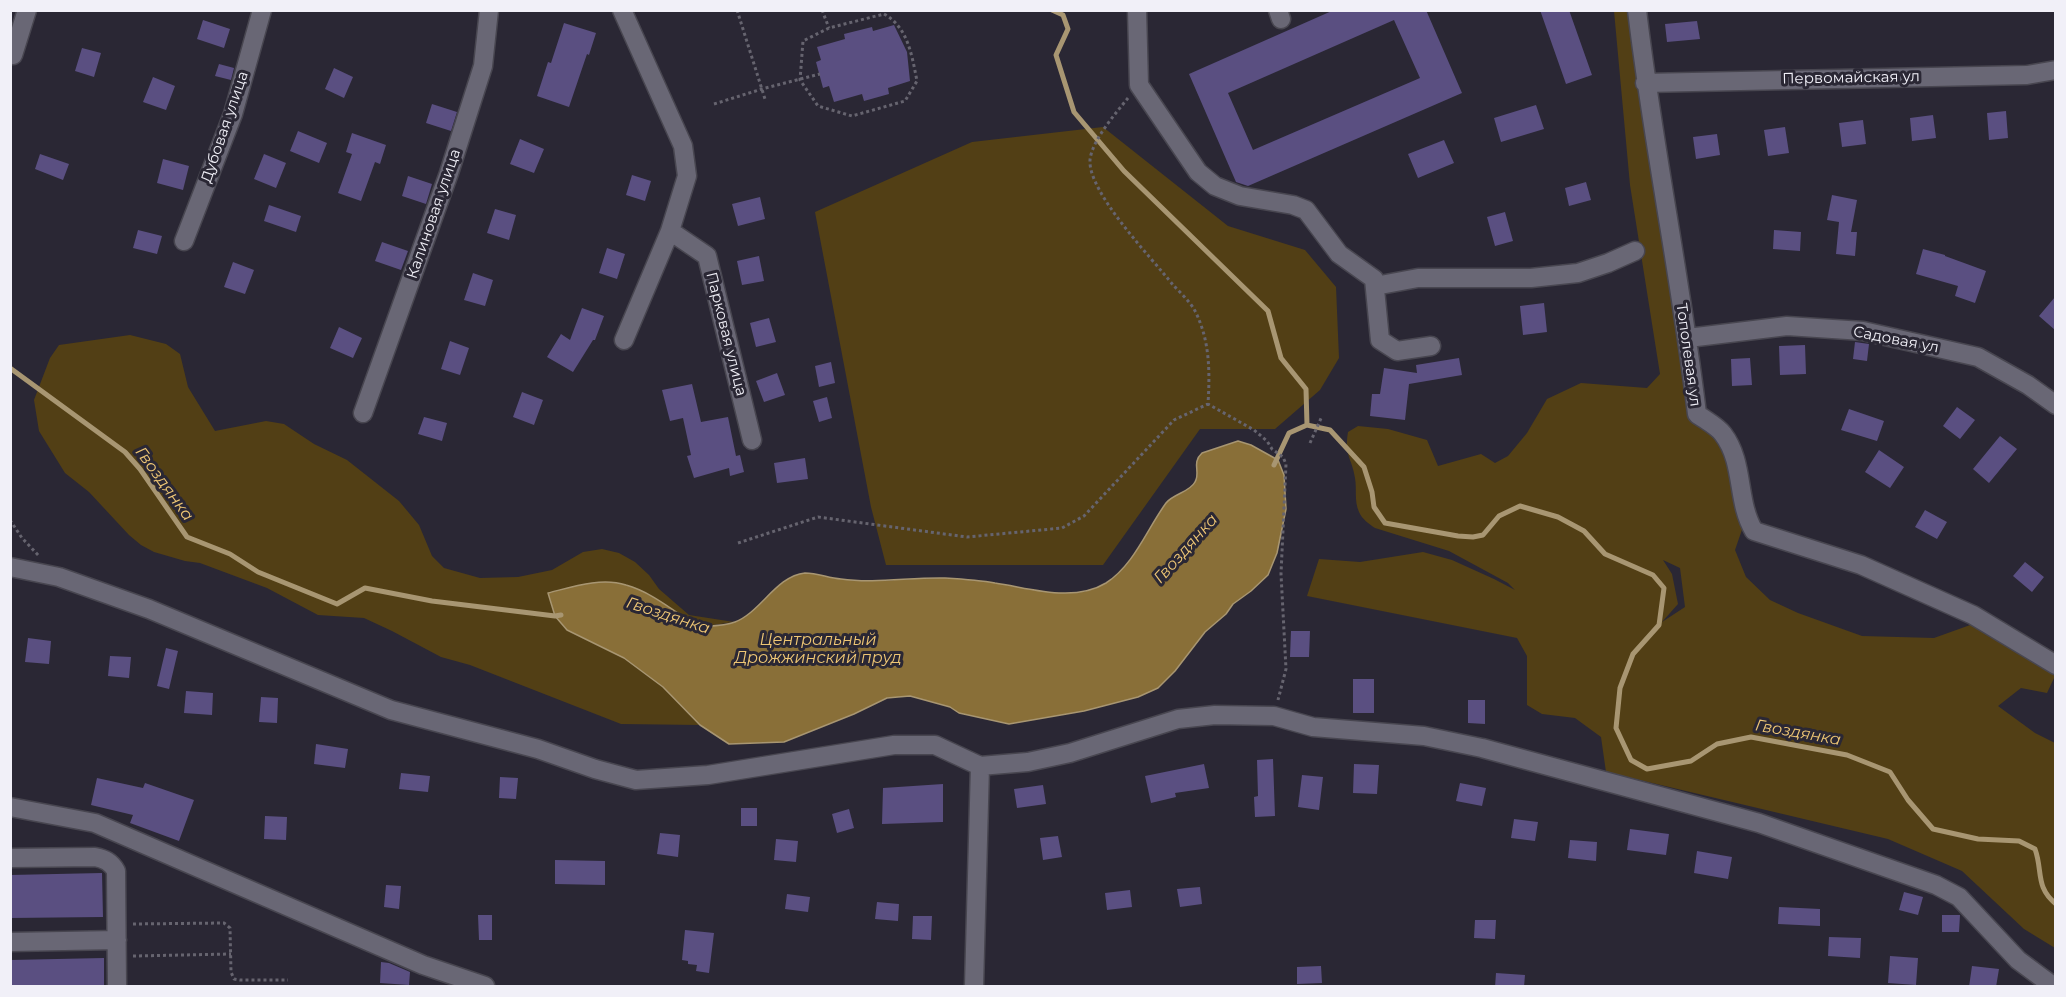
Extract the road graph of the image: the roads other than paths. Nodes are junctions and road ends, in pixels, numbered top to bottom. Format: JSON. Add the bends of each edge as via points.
{"nodes":[{"id":1,"x":27,"y":10,"type":"edge"},
{"id":2,"x":262,"y":10,"type":"edge"},
{"id":3,"x":489,"y":10,"type":"edge"},
{"id":4,"x":622,"y":10,"type":"edge"},
{"id":5,"x":1137,"y":10,"type":"edge"},
{"id":6,"x":1637,"y":10,"type":"edge"},
{"id":7,"x":13,"y":55,"type":"dead end"},
{"id":8,"x":2055,"y":70,"type":"edge"},
{"id":9,"x":1645,"y":83,"type":"junction"},
{"id":10,"x":670,"y":231,"type":"junction"},
{"id":11,"x":184,"y":242,"type":"dead end"},
{"id":12,"x":1635,"y":251,"type":"dead end"},
{"id":13,"x":1375,"y":286,"type":"junction"},
{"id":14,"x":1688,"y":338,"type":"junction"},
{"id":15,"x":624,"y":340,"type":"dead end"},
{"id":16,"x":1431,"y":346,"type":"dead end"},
{"id":17,"x":2055,"y":405,"type":"edge"},
{"id":18,"x":363,"y":413,"type":"dead end"},
{"id":19,"x":752,"y":440,"type":"dead end"},
{"id":20,"x":10,"y":567,"type":"edge"},
{"id":21,"x":2055,"y":665,"type":"edge"},
{"id":22,"x":980,"y":766,"type":"junction"},
{"id":23,"x":10,"y":807,"type":"edge"},
{"id":24,"x":10,"y":858,"type":"edge"},
{"id":25,"x":117,"y":940,"type":"junction"},
{"id":26,"x":10,"y":942,"type":"edge"},
{"id":27,"x":117,"y":987,"type":"edge"},
{"id":28,"x":485,"y":987,"type":"edge"},
{"id":29,"x":974,"y":987,"type":"edge"},
{"id":30,"x":2053,"y":987,"type":"edge"}],
"edges":[{"from":1,"to":7,"type":"street"},
{"from":2,"to":11,"type":"street","name":"Дубовая улица","via":[[233,114]]},
{"from":3,"to":18,"type":"street","name":"Калиновая улица","via":[[483,66]]},
{"from":4,"to":10,"type":"street","via":[[683,146],[687,176]]},
{"from":5,"to":13,"type":"street","via":[[1139,85],[1198,172],[1215,186],[1240,196],[1306,210],[1339,254],[1374,279]]},
{"from":6,"to":9,"type":"street","name":"Тополевая ул"},
{"from":8,"to":9,"type":"street","name":"Первомайская ул","via":[[2027,75]]},
{"from":9,"to":14,"type":"street","name":"Тополевая ул"},
{"from":10,"to":15,"type":"street"},
{"from":10,"to":19,"type":"street","name":"Парковая улица","via":[[707,256]]},
{"from":12,"to":13,"type":"street","via":[[1578,273],[1531,278],[1418,278]]},
{"from":13,"to":16,"type":"street","via":[[1380,340],[1397,351]]},
{"from":14,"to":17,"type":"street","name":"Садовая ул","via":[[1787,326],[1863,331],[1978,357]]},
{"from":14,"to":21,"type":"street","name":"Тополевая ул","via":[[1697,414],[1722,432],[1736,455],[1746,518],[1754,531],[1861,565],[1973,615]]},
{"from":20,"to":22,"type":"street","via":[[59,577],[149,609],[390,710],[636,780],[708,776],[894,745],[935,745]]},
{"from":22,"to":29,"type":"street"},
{"from":22,"to":30,"type":"street","via":[[1070,753],[1178,719],[1215,715],[1274,716],[1313,726],[1424,736],[1770,826],[1936,885],[1959,897],[2018,960]]},
{"from":23,"to":28,"type":"street","via":[[94,823],[423,965]]},
{"from":24,"to":25,"type":"street","via":[[103,858],[110,862],[116,872]]},
{"from":25,"to":26,"type":"street"},
{"from":25,"to":27,"type":"street"}]}
